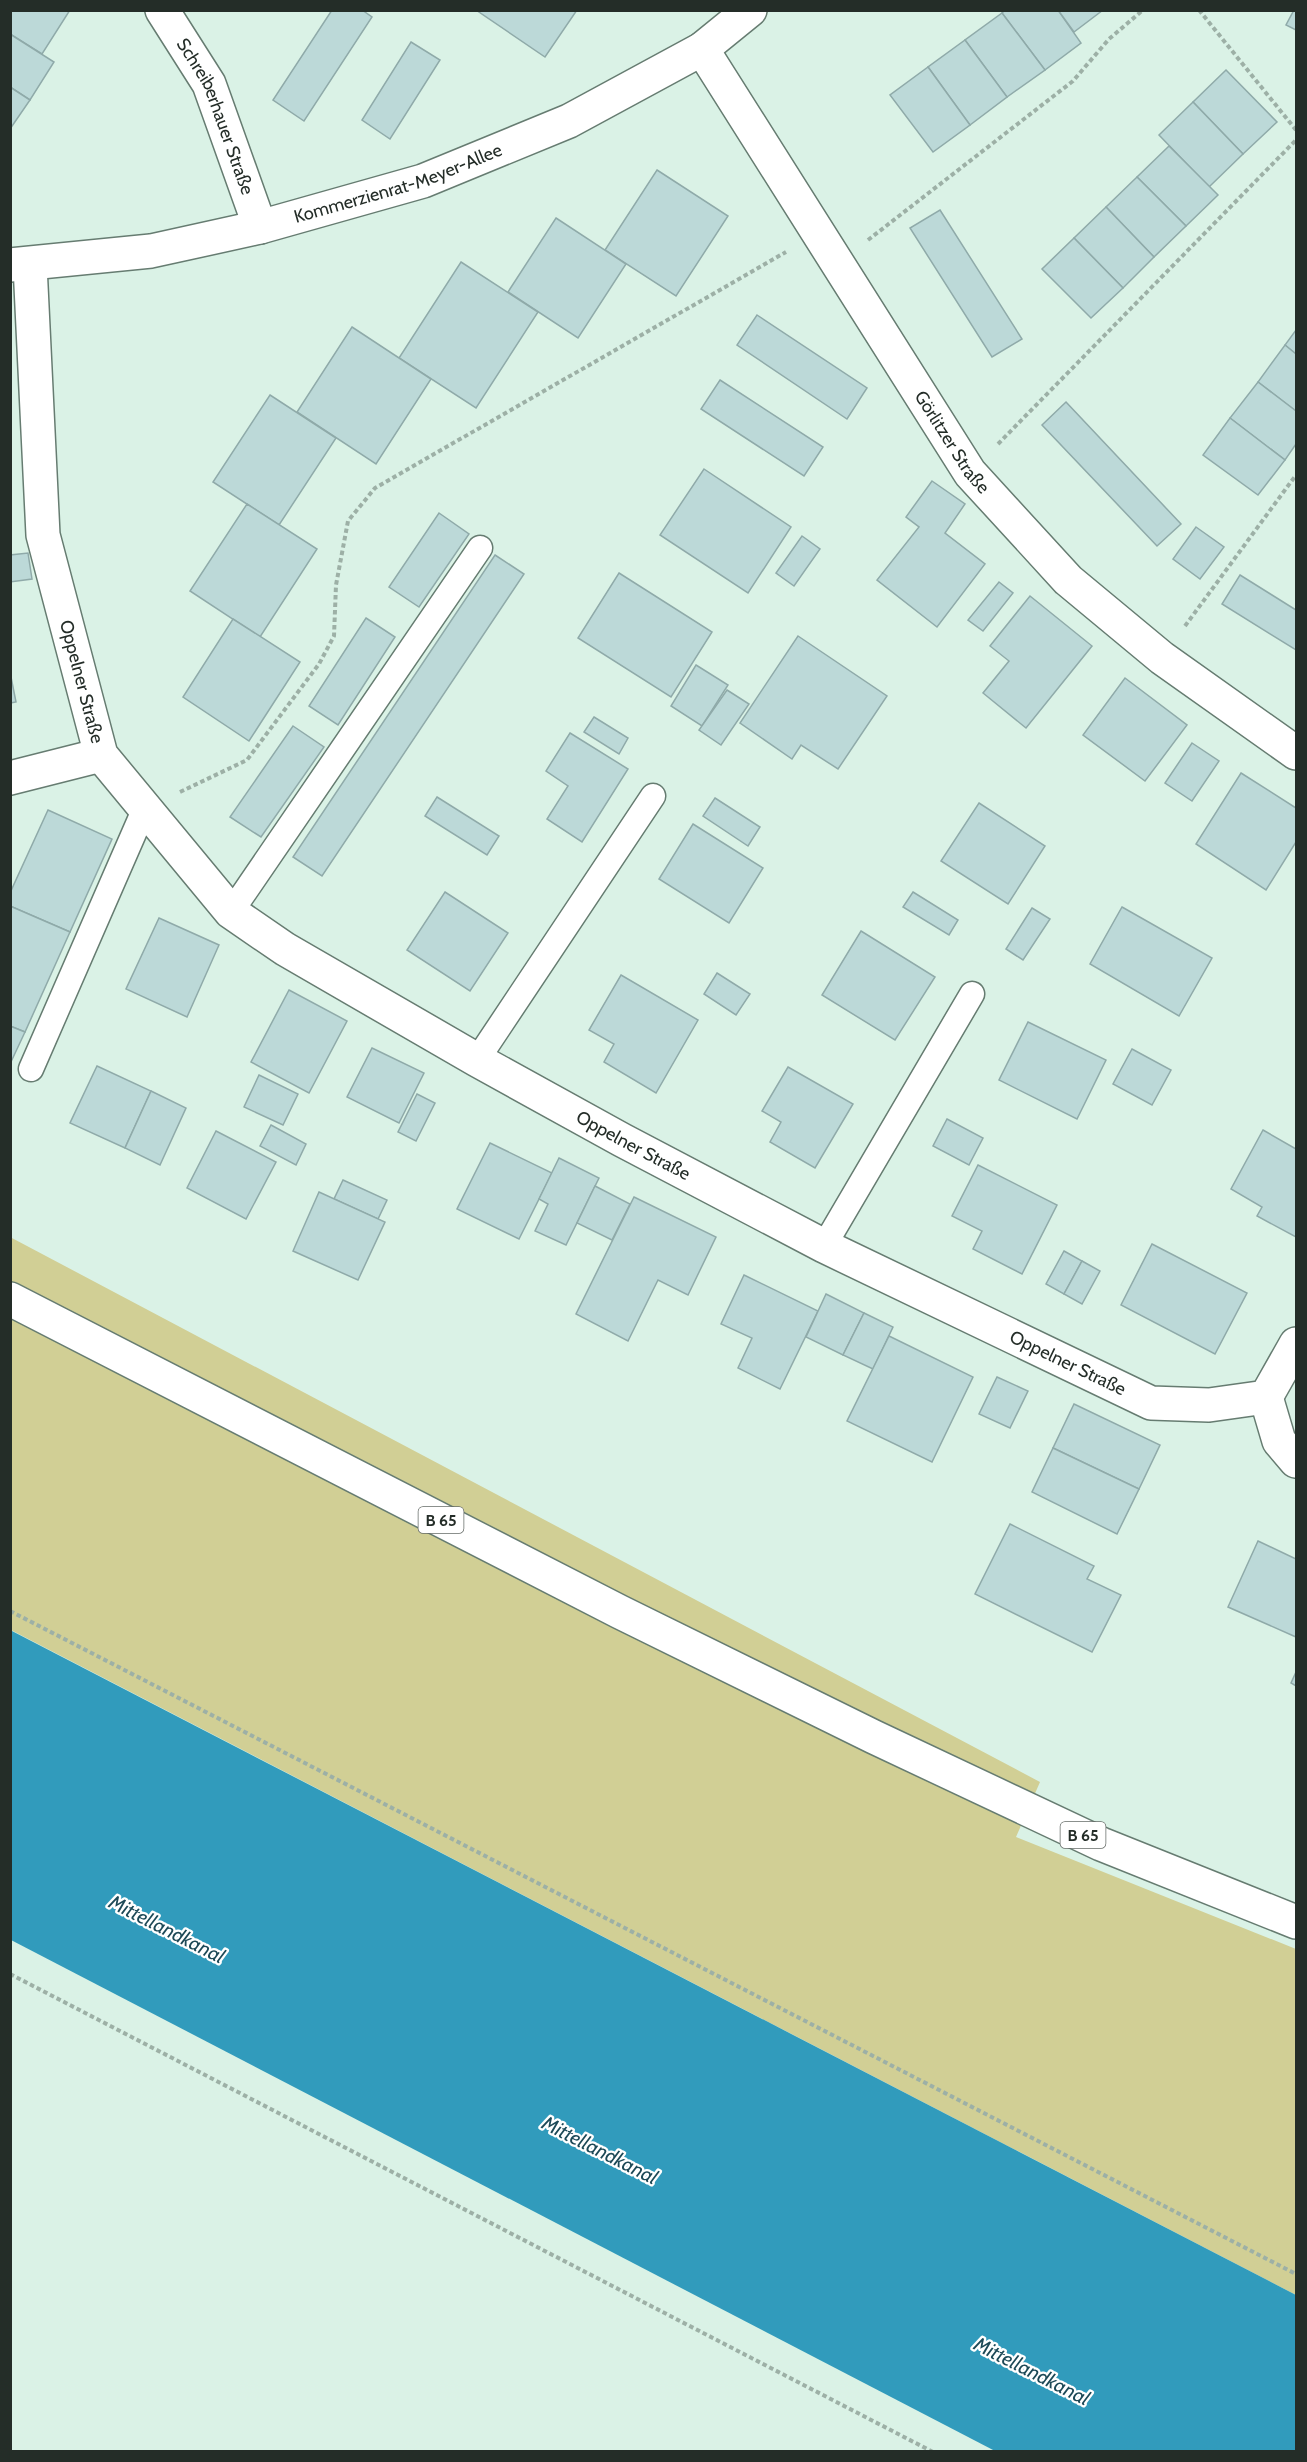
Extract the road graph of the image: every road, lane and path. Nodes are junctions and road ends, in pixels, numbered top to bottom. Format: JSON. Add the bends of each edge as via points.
{"nodes":[{"id":1,"x":162,"y":10,"type":"edge"},
{"id":2,"x":750,"y":10,"type":"edge"},
{"id":3,"x":1143,"y":10,"type":"edge"},
{"id":4,"x":1199,"y":10,"type":"edge"},
{"id":5,"x":702,"y":49,"type":"junction"},
{"id":6,"x":1296,"y":130,"type":"edge"},
{"id":7,"x":1296,"y":140,"type":"edge"},
{"id":8,"x":260,"y":227,"type":"junction"},
{"id":9,"x":818,"y":234,"type":"junction"},
{"id":10,"x":837,"y":264,"type":"junction"},
{"id":11,"x":20,"y":265,"type":"edge"},
{"id":12,"x":970,"y":473,"type":"junction"},
{"id":13,"x":1296,"y":475,"type":"edge"},
{"id":14,"x":480,"y":548,"type":"dead end"},
{"id":15,"x":1162,"y":658,"type":"junction"},
{"id":16,"x":1296,"y":753,"type":"edge"},
{"id":17,"x":101,"y":755,"type":"junction"},
{"id":18,"x":10,"y":778,"type":"edge"},
{"id":19,"x":653,"y":796,"type":"dead end"},
{"id":20,"x":145,"y":808,"type":"junction"},
{"id":21,"x":231,"y":912,"type":"junction"},
{"id":22,"x":972,"y":993,"type":"dead end"},
{"id":23,"x":477,"y":1060,"type":"junction"},
{"id":24,"x":31,"y":1069,"type":"dead end"},
{"id":25,"x":824,"y":1246,"type":"junction"},
{"id":26,"x":10,"y":1299,"type":"edge"},
{"id":27,"x":1296,"y":1344,"type":"edge"},
{"id":28,"x":1266,"y":1397,"type":"junction"},
{"id":29,"x":1296,"y":1461,"type":"edge"},
{"id":30,"x":10,"y":1611,"type":"edge"},
{"id":31,"x":1296,"y":1922,"type":"edge"},
{"id":32,"x":10,"y":1974,"type":"edge"},
{"id":33,"x":1296,"y":2274,"type":"edge"},
{"id":34,"x":933,"y":2451,"type":"edge"}],
"edges":[{"from":1,"to":8,"type":"street","name":"Schreiberhauer Straße","via":[[209,84]]},
{"from":2,"to":5,"type":"street","name":"Kommerzienrat-Meyer-Allee"},
{"from":3,"to":10,"type":"path","via":[[1109,39],[1073,81]]},
{"from":4,"to":6,"type":"path"},
{"from":5,"to":8,"type":"street","name":"Kommerzienrat-Meyer-Allee","via":[[569,121],[423,181]]},
{"from":5,"to":9,"type":"street","name":"Görlitzer Straße"},
{"from":7,"to":12,"type":"path"},
{"from":8,"to":11,"type":"street","name":"Kommerzienrat-Meyer-Allee","via":[[151,251]]},
{"from":9,"to":10,"type":"street","name":"Görlitzer Straße"},
{"from":9,"to":20,"type":"path","via":[[375,488],[348,521],[336,585],[334,636],[319,664],[247,760]]},
{"from":10,"to":12,"type":"street","name":"Görlitzer Straße"},
{"from":11,"to":17,"type":"street","name":"Oppelner Straße","via":[[43,535]]},
{"from":12,"to":15,"type":"street","name":"Görlitzer Straße","via":[[1068,580]]},
{"from":13,"to":15,"type":"path"},
{"from":14,"to":21,"type":"lane"},
{"from":15,"to":16,"type":"street","name":"Görlitzer Straße"},
{"from":17,"to":18,"type":"street"},
{"from":17,"to":20,"type":"street","name":"Oppelner Straße"},
{"from":19,"to":23,"type":"lane"},
{"from":20,"to":21,"type":"street","name":"Oppelner Straße"},
{"from":20,"to":24,"type":"lane"},
{"from":21,"to":23,"type":"street","name":"Oppelner Straße","via":[[285,949]]},
{"from":22,"to":25,"type":"lane"},
{"from":23,"to":25,"type":"street","name":"Oppelner Straße"},
{"from":25,"to":28,"type":"street","name":"Oppelner Straße","via":[[1151,1403],[1209,1406]]},
{"from":26,"to":31,"type":"street","number":"B 65","via":[[620,1612],[874,1737],[1101,1844]]},
{"from":27,"to":28,"type":"street"},
{"from":28,"to":29,"type":"street","via":[[1279,1442]]},
{"from":30,"to":33,"type":"path"},
{"from":32,"to":34,"type":"path"}]}
